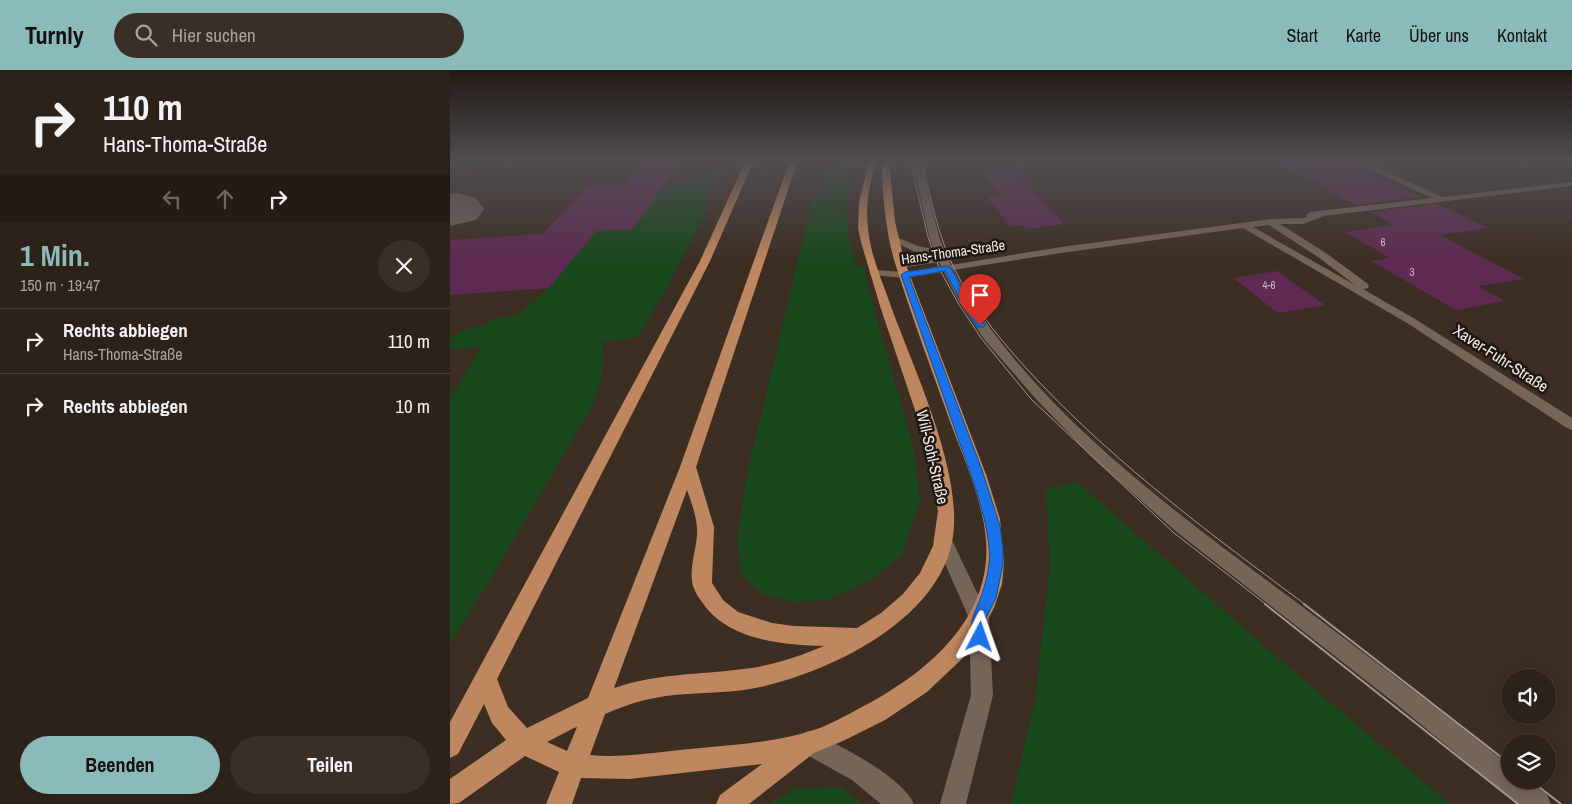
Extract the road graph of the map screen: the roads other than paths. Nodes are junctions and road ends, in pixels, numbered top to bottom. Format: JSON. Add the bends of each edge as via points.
{"nodes":[{"id":1,"x":735,"y":194,"type":"edge"},
{"id":2,"x":784,"y":194,"type":"edge"},
{"id":3,"x":865,"y":194,"type":"edge"},
{"id":4,"x":887,"y":194,"type":"edge"},
{"id":5,"x":927,"y":194,"type":"edge"},
{"id":6,"x":1431,"y":194,"type":"edge"},
{"id":7,"x":1490,"y":194,"type":"edge"},
{"id":8,"x":1444,"y":200,"type":"junction"},
{"id":9,"x":1270,"y":222,"type":"junction"},
{"id":10,"x":1246,"y":226,"type":"junction"},
{"id":11,"x":894,"y":239,"type":"junction"},
{"id":12,"x":1061,"y":250,"type":"junction"},
{"id":13,"x":947,"y":259,"type":"junction"},
{"id":14,"x":903,"y":270,"type":"junction"},
{"id":15,"x":875,"y":274,"type":"junction"},
{"id":16,"x":1411,"y":321,"type":"junction"},
{"id":17,"x":1572,"y":426,"type":"edge"},
{"id":18,"x":688,"y":467,"type":"junction"},
{"id":19,"x":944,"y":541,"type":"junction"},
{"id":20,"x":979,"y":618,"type":"junction"},
{"id":21,"x":858,"y":638,"type":"junction"},
{"id":22,"x":486,"y":680,"type":"junction"},
{"id":23,"x":599,"y":704,"type":"junction"},
{"id":24,"x":526,"y":743,"type":"junction"},
{"id":25,"x":808,"y":743,"type":"junction"},
{"id":26,"x":450,"y":746,"type":"edge"},
{"id":27,"x":574,"y":766,"type":"junction"},
{"id":28,"x":450,"y":794,"type":"edge"},
{"id":29,"x":559,"y":804,"type":"edge"},
{"id":30,"x":729,"y":804,"type":"edge"},
{"id":31,"x":901,"y":804,"type":"edge"},
{"id":32,"x":953,"y":804,"type":"edge"},
{"id":33,"x":1538,"y":804,"type":"edge"}],
"edges":[{"from":1,"to":22,"type":"main road","via":[[705,261]]},
{"from":2,"to":18,"type":"main road"},
{"from":3,"to":15,"type":"main road","name":"Will-Sohl-Straße","via":[[863,229]]},
{"from":4,"to":11,"type":"main road","name":"Will-Sohl-Straße"},
{"from":5,"to":13,"type":"street"},
{"from":6,"to":8,"type":"street"},
{"from":7,"to":8,"type":"street","name":"Hans-Thoma-Straße"},
{"from":8,"to":9,"type":"street","name":"Hans-Thoma-Straße","via":[[1320,216],[1304,221]]},
{"from":9,"to":10,"type":"street","name":"Hans-Thoma-Straße"},
{"from":9,"to":16,"type":"street","name":"Xaver-Fuhr-Straße","via":[[1322,255]]},
{"from":10,"to":12,"type":"street","name":"Hans-Thoma-Straße"},
{"from":10,"to":16,"type":"street","name":"Xaver-Fuhr-Straße"},
{"from":11,"to":13,"type":"street","name":"Hans-Thoma-Straße"},
{"from":11,"to":14,"type":"main road","name":"Will-Sohl-Straße"},
{"from":12,"to":13,"type":"street","name":"Hans-Thoma-Straße"},
{"from":12,"to":13,"type":"street","name":"Hans-Thoma-Straße"},
{"from":13,"to":14,"type":"street","name":"Hans-Thoma-Straße"},
{"from":13,"to":33,"type":"street","via":[[965,302],[988,336],[1099,455],[1184,528],[1404,696]]},
{"from":14,"to":15,"type":"street","name":"Hans-Thoma-Straße"},
{"from":14,"to":20,"type":"main road","name":"Will-Sohl-Straße","via":[[976,470],[993,526],[996,564],[988,598]]},
{"from":15,"to":19,"type":"main road","name":"Will-Sohl-Straße","via":[[930,430],[943,489],[946,513]]},
{"from":16,"to":17,"type":"street","name":"Xaver-Fuhr-Straße"},
{"from":18,"to":21,"type":"main road","via":[[706,532],[703,589],[716,606],[734,620],[770,632]]},
{"from":18,"to":23,"type":"main road"},
{"from":19,"to":20,"type":"street"},
{"from":19,"to":21,"type":"main road","name":"Will-Sohl-Straße","via":[[933,570],[914,595],[882,624]]},
{"from":20,"to":25,"type":"main road","name":"Will-Sohl-Straße","via":[[961,645],[934,674],[875,713]]},
{"from":20,"to":32,"type":"street","via":[[982,696]]},
{"from":21,"to":23,"type":"main road","name":"Will-Sohl-Straße","via":[[816,660],[758,677],[645,689]]},
{"from":22,"to":24,"type":"main road","via":[[500,715]]},
{"from":22,"to":26,"type":"main road"},
{"from":23,"to":24,"type":"main road","name":"Will-Sohl-Straße","via":[[563,720]]},
{"from":23,"to":27,"type":"main road"},
{"from":24,"to":27,"type":"main road"},
{"from":24,"to":28,"type":"main road","name":"Will-Sohl-Straße"},
{"from":25,"to":27,"type":"main road","via":[[721,758],[632,768]]},
{"from":25,"to":30,"type":"main road"},
{"from":25,"to":31,"type":"street","via":[[861,771]]},
{"from":27,"to":29,"type":"main road"}]}
